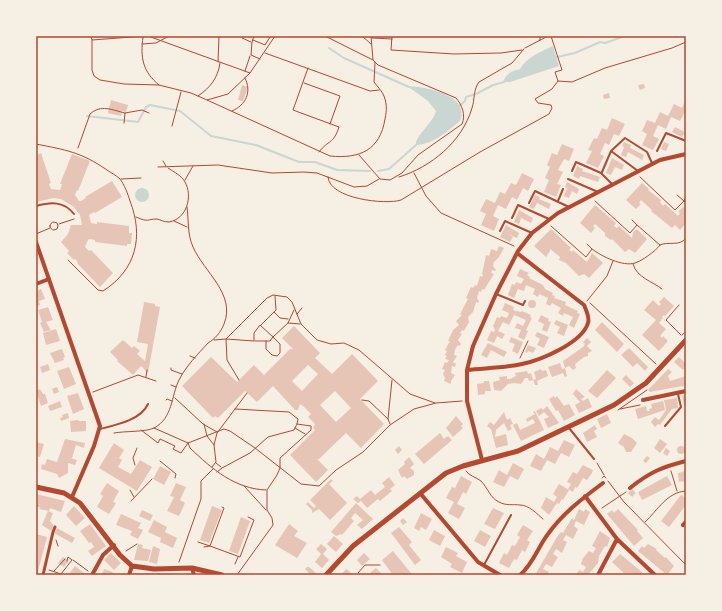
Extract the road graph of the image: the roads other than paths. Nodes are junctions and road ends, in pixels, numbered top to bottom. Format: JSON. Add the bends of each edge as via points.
{"nodes":[{"id":1,"x":686,"y":141,"type":"edge"},
{"id":2,"x":686,"y":149,"type":"edge"},
{"id":3,"x":611,"y":151,"type":"junction"},
{"id":4,"x":657,"y":151,"type":"dead end"},
{"id":5,"x":686,"y":154,"type":"edge"},
{"id":6,"x":653,"y":165,"type":"junction"},
{"id":7,"x":572,"y":171,"type":"dead end"},
{"id":8,"x":637,"y":172,"type":"junction"},
{"id":9,"x":601,"y":173,"type":"junction"},
{"id":10,"x":568,"y":179,"type":"dead end"},
{"id":11,"x":613,"y":184,"type":"junction"},
{"id":12,"x":563,"y":189,"type":"dead end"},
{"id":13,"x":599,"y":192,"type":"junction"},
{"id":14,"x":557,"y":202,"type":"junction"},
{"id":15,"x":529,"y":203,"type":"dead end"},
{"id":16,"x":36,"y":206,"type":"edge"},
{"id":17,"x":569,"y":207,"type":"junction"},
{"id":18,"x":74,"y":214,"type":"dead end"},
{"id":19,"x":512,"y":218,"type":"dead end"},
{"id":20,"x":548,"y":220,"type":"junction"},
{"id":21,"x":500,"y":232,"type":"dead end"},
{"id":22,"x":532,"y":233,"type":"junction"},
{"id":23,"x":36,"y":242,"type":"edge"},
{"id":24,"x":518,"y":252,"type":"junction"},
{"id":25,"x":49,"y":279,"type":"junction"},
{"id":26,"x":36,"y":284,"type":"edge"},
{"id":27,"x":496,"y":294,"type":"junction"},
{"id":28,"x":525,"y":301,"type":"dead end"},
{"id":29,"x":686,"y":340,"type":"edge"},
{"id":30,"x":467,"y":370,"type":"junction"},
{"id":31,"x":686,"y":391,"type":"edge"},
{"id":32,"x":678,"y":392,"type":"junction"},
{"id":33,"x":643,"y":400,"type":"road end"},
{"id":34,"x":148,"y":404,"type":"dead end"},
{"id":35,"x":665,"y":426,"type":"dead end"},
{"id":36,"x":568,"y":427,"type":"junction"},
{"id":37,"x":100,"y":429,"type":"junction"},
{"id":38,"x":594,"y":459,"type":"road end"},
{"id":39,"x":482,"y":460,"type":"junction"},
{"id":40,"x":686,"y":461,"type":"edge"},
{"id":41,"x":603,"y":483,"type":"road end"},
{"id":42,"x":36,"y":487,"type":"edge"},
{"id":43,"x":630,"y":488,"type":"road end"},
{"id":44,"x":420,"y":493,"type":"junction"},
{"id":45,"x":585,"y":496,"type":"junction"},
{"id":46,"x":72,"y":497,"type":"junction"},
{"id":47,"x":511,"y":515,"type":"road end"},
{"id":48,"x":55,"y":527,"type":"dead end"},
{"id":49,"x":616,"y":539,"type":"junction"},
{"id":50,"x":114,"y":545,"type":"junction"},
{"id":51,"x":132,"y":566,"type":"junction"},
{"id":52,"x":483,"y":566,"type":"junction"},
{"id":53,"x":192,"y":568,"type":"junction"},
{"id":54,"x":43,"y":575,"type":"edge"},
{"id":55,"x":92,"y":575,"type":"edge"},
{"id":56,"x":129,"y":575,"type":"edge"},
{"id":57,"x":194,"y":575,"type":"edge"},
{"id":58,"x":222,"y":575,"type":"edge"},
{"id":59,"x":326,"y":575,"type":"edge"},
{"id":60,"x":500,"y":575,"type":"edge"},
{"id":61,"x":520,"y":575,"type":"edge"},
{"id":62,"x":598,"y":575,"type":"edge"},
{"id":63,"x":655,"y":575,"type":"edge"}],
"edges":[{"from":1,"to":2,"type":"lane"},
{"from":1,"to":4,"type":"lane","via":[[666,133]]},
{"from":3,"to":6,"type":"lane","via":[[625,138],[647,152]]},
{"from":3,"to":8,"type":"lane"},
{"from":3,"to":9,"type":"lane"},
{"from":5,"to":6,"type":"street","via":[[660,160]]},
{"from":6,"to":8,"type":"street"},
{"from":7,"to":9,"type":"lane","via":[[576,162]]},
{"from":8,"to":11,"type":"street"},
{"from":9,"to":11,"type":"lane"},
{"from":10,"to":13,"type":"lane"},
{"from":11,"to":13,"type":"street"},
{"from":12,"to":14,"type":"lane"},
{"from":13,"to":17,"type":"street"},
{"from":14,"to":15,"type":"lane","via":[[535,191]]},
{"from":14,"to":17,"type":"lane"},
{"from":16,"to":18,"type":"lane","via":[[58,203],[71,209]]},
{"from":17,"to":20,"type":"street"},
{"from":19,"to":20,"type":"lane","via":[[518,205]]},
{"from":20,"to":22,"type":"street"},
{"from":21,"to":22,"type":"lane","via":[[505,221]]},
{"from":22,"to":24,"type":"street"},
{"from":23,"to":25,"type":"street"},
{"from":24,"to":27,"type":"street"},
{"from":24,"to":30,"type":"street","via":[[584,305],[588,322],[575,338],[543,358]]},
{"from":25,"to":26,"type":"street"},
{"from":25,"to":37,"type":"street"},
{"from":27,"to":28,"type":"lane","via":[[523,305]]},
{"from":27,"to":30,"type":"street","via":[[473,346]]},
{"from":29,"to":36,"type":"street","via":[[649,380],[633,393]]},
{"from":30,"to":39,"type":"street","via":[[467,401]]},
{"from":31,"to":32,"type":"street"},
{"from":32,"to":33,"type":"street"},
{"from":32,"to":35,"type":"lane","via":[[681,406]]},
{"from":34,"to":37,"type":"lane","via":[[142,413],[116,426]]},
{"from":36,"to":38,"type":"lane"},
{"from":36,"to":39,"type":"street","via":[[518,451]]},
{"from":37,"to":46,"type":"street"},
{"from":39,"to":44,"type":"street","via":[[446,473]]},
{"from":40,"to":43,"type":"street","via":[[648,474]]},
{"from":41,"to":45,"type":"street"},
{"from":42,"to":46,"type":"street"},
{"from":44,"to":52,"type":"street"},
{"from":44,"to":59,"type":"street","via":[[353,546]]},
{"from":45,"to":49,"type":"street"},
{"from":45,"to":61,"type":"street","via":[[555,524],[528,568]]},
{"from":46,"to":50,"type":"street"},
{"from":47,"to":52,"type":"lane"},
{"from":48,"to":54,"type":"street"},
{"from":49,"to":62,"type":"street"},
{"from":49,"to":63,"type":"street"},
{"from":50,"to":51,"type":"street"},
{"from":50,"to":55,"type":"street","via":[[103,555]]},
{"from":51,"to":53,"type":"street"},
{"from":51,"to":56,"type":"street"},
{"from":52,"to":60,"type":"street"},
{"from":53,"to":57,"type":"street"},
{"from":53,"to":58,"type":"street"}]}
